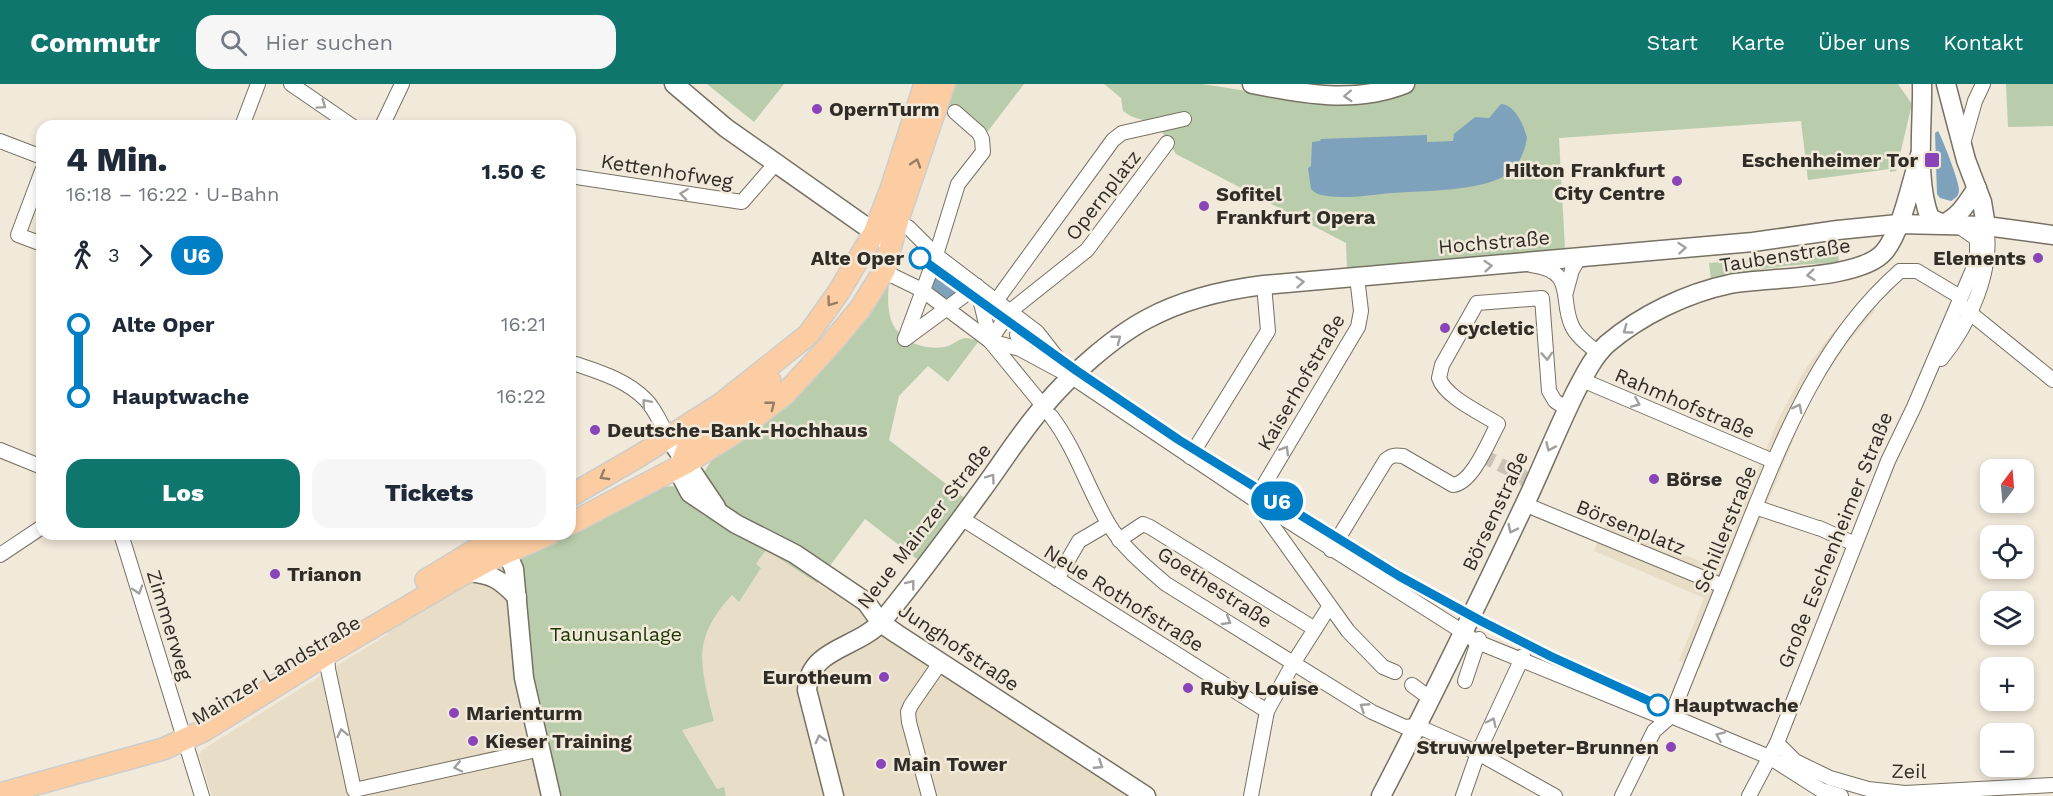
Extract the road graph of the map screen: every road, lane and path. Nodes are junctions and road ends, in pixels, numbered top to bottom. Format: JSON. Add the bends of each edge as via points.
{"nodes":[{"id":1,"x":258,"y":84,"type":"edge"},
{"id":2,"x":291,"y":84,"type":"edge"},
{"id":3,"x":402,"y":84,"type":"edge"},
{"id":4,"x":674,"y":84,"type":"edge"},
{"id":5,"x":925,"y":84,"type":"edge"},
{"id":6,"x":944,"y":84,"type":"edge"},
{"id":7,"x":1252,"y":84,"type":"edge"},
{"id":8,"x":1405,"y":84,"type":"edge"},
{"id":9,"x":1922,"y":84,"type":"edge"},
{"id":10,"x":1946,"y":84,"type":"edge"},
{"id":11,"x":1983,"y":84,"type":"edge"},
{"id":12,"x":955,"y":112,"type":"dead end"},
{"id":13,"x":1184,"y":119,"type":"dead end"},
{"id":14,"x":1923,"y":119,"type":"junction"},
{"id":15,"x":244,"y":120,"type":"edge"},
{"id":16,"x":343,"y":120,"type":"edge"},
{"id":17,"x":385,"y":120,"type":"edge"},
{"id":18,"x":0,"y":141,"type":"edge"},
{"id":19,"x":1167,"y":143,"type":"dead end"},
{"id":20,"x":1962,"y":147,"type":"junction"},
{"id":21,"x":36,"y":155,"type":"edge"},
{"id":22,"x":1920,"y":155,"type":"junction"},
{"id":23,"x":776,"y":163,"type":"junction"},
{"id":24,"x":576,"y":177,"type":"edge"},
{"id":25,"x":36,"y":187,"type":"edge"},
{"id":26,"x":1977,"y":188,"type":"junction"},
{"id":27,"x":903,"y":223,"type":"junction"},
{"id":28,"x":1898,"y":224,"type":"junction"},
{"id":29,"x":1949,"y":224,"type":"junction"},
{"id":30,"x":1986,"y":226,"type":"junction"},
{"id":31,"x":2014,"y":231,"type":"junction"},
{"id":32,"x":874,"y":233,"type":"junction"},
{"id":33,"x":2053,"y":235,"type":"edge"},
{"id":34,"x":36,"y":242,"type":"edge"},
{"id":35,"x":892,"y":245,"type":"junction"},
{"id":36,"x":1884,"y":252,"type":"junction"},
{"id":37,"x":1987,"y":252,"type":"junction"},
{"id":38,"x":936,"y":255,"type":"junction"},
{"id":39,"x":1580,"y":257,"type":"junction"},
{"id":40,"x":1520,"y":263,"type":"junction"},
{"id":41,"x":1900,"y":271,"type":"junction"},
{"id":42,"x":889,"y":274,"type":"dead end"},
{"id":43,"x":1358,"y":277,"type":"junction"},
{"id":44,"x":1264,"y":285,"type":"junction"},
{"id":45,"x":977,"y":286,"type":"junction"},
{"id":46,"x":922,"y":290,"type":"junction"},
{"id":47,"x":1566,"y":292,"type":"junction"},
{"id":48,"x":1960,"y":296,"type":"junction"},
{"id":49,"x":996,"y":302,"type":"junction"},
{"id":50,"x":946,"y":308,"type":"junction"},
{"id":51,"x":1009,"y":312,"type":"junction"},
{"id":52,"x":1970,"y":314,"type":"junction"},
{"id":53,"x":1022,"y":337,"type":"junction"},
{"id":54,"x":990,"y":341,"type":"junction"},
{"id":55,"x":1599,"y":353,"type":"junction"},
{"id":56,"x":576,"y":364,"type":"edge"},
{"id":57,"x":1929,"y":374,"type":"junction"},
{"id":58,"x":1072,"y":377,"type":"junction"},
{"id":59,"x":1582,"y":380,"type":"junction"},
{"id":60,"x":2053,"y":380,"type":"edge"},
{"id":61,"x":1040,"y":402,"type":"dead end"},
{"id":62,"x":1568,"y":409,"type":"junction"},
{"id":63,"x":1051,"y":416,"type":"dead end"},
{"id":64,"x":709,"y":449,"type":"junction"},
{"id":65,"x":0,"y":450,"type":"edge"},
{"id":66,"x":673,"y":454,"type":"junction"},
{"id":67,"x":1190,"y":457,"type":"junction"},
{"id":68,"x":1773,"y":461,"type":"junction"},
{"id":69,"x":36,"y":465,"type":"edge"},
{"id":70,"x":637,"y":488,"type":"junction"},
{"id":71,"x":698,"y":491,"type":"junction"},
{"id":72,"x":576,"y":494,"type":"edge"},
{"id":73,"x":1255,"y":500,"type":"junction"},
{"id":74,"x":1524,"y":504,"type":"junction"},
{"id":75,"x":1755,"y":507,"type":"junction"},
{"id":76,"x":961,"y":518,"type":"junction"},
{"id":77,"x":576,"y":521,"type":"edge"},
{"id":78,"x":1108,"y":524,"type":"junction"},
{"id":79,"x":36,"y":531,"type":"edge"},
{"id":80,"x":123,"y":540,"type":"edge"},
{"id":81,"x":503,"y":540,"type":"edge"},
{"id":82,"x":1119,"y":540,"type":"junction"},
{"id":83,"x":1855,"y":544,"type":"junction"},
{"id":84,"x":1331,"y":550,"type":"junction"},
{"id":85,"x":0,"y":555,"type":"edge"},
{"id":86,"x":467,"y":572,"type":"junction"},
{"id":87,"x":1057,"y":579,"type":"junction"},
{"id":88,"x":1723,"y":586,"type":"junction"},
{"id":89,"x":517,"y":597,"type":"junction"},
{"id":90,"x":1329,"y":607,"type":"junction"},
{"id":91,"x":881,"y":622,"type":"junction"},
{"id":92,"x":1315,"y":629,"type":"junction"},
{"id":93,"x":1473,"y":638,"type":"junction"},
{"id":94,"x":327,"y":654,"type":"junction"},
{"id":95,"x":1522,"y":658,"type":"junction"},
{"id":96,"x":1294,"y":662,"type":"junction"},
{"id":97,"x":940,"y":663,"type":"junction"},
{"id":98,"x":1395,"y":672,"type":"dead end"},
{"id":99,"x":1465,"y":681,"type":"dead end"},
{"id":100,"x":1267,"y":711,"type":"junction"},
{"id":101,"x":1669,"y":718,"type":"junction"},
{"id":102,"x":1418,"y":726,"type":"junction"},
{"id":103,"x":182,"y":733,"type":"junction"},
{"id":104,"x":1777,"y":743,"type":"junction"},
{"id":105,"x":541,"y":749,"type":"junction"},
{"id":106,"x":1484,"y":755,"type":"junction"},
{"id":107,"x":1769,"y":757,"type":"junction"},
{"id":108,"x":2053,"y":785,"type":"edge"},
{"id":109,"x":9,"y":790,"type":"edge"},
{"id":110,"x":1868,"y":793,"type":"edge"},
{"id":111,"x":202,"y":796,"type":"edge"},
{"id":112,"x":551,"y":796,"type":"edge"},
{"id":113,"x":834,"y":796,"type":"edge"},
{"id":114,"x":929,"y":796,"type":"edge"},
{"id":115,"x":1146,"y":796,"type":"edge"},
{"id":116,"x":1251,"y":796,"type":"edge"},
{"id":117,"x":1381,"y":796,"type":"edge"},
{"id":118,"x":1462,"y":796,"type":"edge"},
{"id":119,"x":1555,"y":796,"type":"edge"},
{"id":120,"x":1622,"y":796,"type":"edge"},
{"id":121,"x":1749,"y":796,"type":"edge"},
{"id":122,"x":1841,"y":796,"type":"edge"}],
"edges":[{"from":1,"to":15,"type":"street"},
{"from":2,"to":16,"type":"street","one_way":true},
{"from":3,"to":17,"type":"street"},
{"from":4,"to":23,"type":"main road"},
{"from":5,"to":32,"type":"main road"},
{"from":27,"to":6,"type":"main road","one_way":true},
{"from":8,"to":7,"type":"main road","one_way":true,"via":[[1349,97]]},
{"from":9,"to":14,"type":"main road"},
{"from":10,"to":20,"type":"main road"},
{"from":11,"to":20,"type":"street"},
{"from":12,"to":38,"type":"street","via":[[979,133],[983,152],[958,184]]},
{"from":13,"to":49,"type":"street","name":"Opernplatz","via":[[1122,133],[1113,140],[1025,250]]},
{"from":14,"to":20,"type":"main road","via":[[1941,119]]},
{"from":14,"to":22,"type":"main road"},
{"from":18,"to":21,"type":"street"},
{"from":19,"to":51,"type":"street","name":"Opernplatz","via":[[1087,250]]},
{"from":20,"to":26,"type":"main road"},
{"from":22,"to":28,"type":"main road"},
{"from":22,"to":29,"type":"main road","via":[[1930,218]]},
{"from":23,"to":24,"type":"street","name":"Kettenhofweg","one_way":true,"via":[[742,202]]},
{"from":23,"to":32,"type":"main road"},
{"from":25,"to":34,"type":"street","via":[[18,236]]},
{"from":26,"to":29,"type":"main road"},
{"from":26,"to":30,"type":"main road","name":"Große Eschenheimer Straße"},
{"from":27,"to":35,"type":"main road"},
{"from":27,"to":38,"type":"street"},
{"from":28,"to":29,"type":"main road","name":"Hochstraße"},
{"from":28,"to":36,"type":"main road"},
{"from":39,"to":28,"type":"main road","name":"Hochstraße","one_way":true},
{"from":29,"to":30,"type":"main road","name":"Hochstraße"},
{"from":29,"to":48,"type":"street","name":"Große Eschenheimer Straße","via":[[1973,235],[1978,244],[1974,267]]},
{"from":30,"to":31,"type":"main road","name":"Hochstraße"},
{"from":30,"to":37,"type":"street","name":"Große Eschenheimer Straße"},
{"from":31,"to":33,"type":"main road","name":"Hochstraße"},
{"from":31,"to":37,"type":"street","via":[[1992,243]]},
{"from":32,"to":35,"type":"main road"},
{"from":32,"to":66,"type":"main road","one_way":true,"via":[[838,293],[787,364],[747,402]]},
{"from":64,"to":35,"type":"main road","one_way":true,"via":[[785,393],[830,345],[874,289]]},
{"from":36,"to":41,"type":"street"},
{"from":36,"to":55,"type":"main road","name":"Taubenstraße","one_way":true,"via":[[1861,267],[1842,272],[1746,281],[1703,291],[1635,323]]},
{"from":37,"to":52,"type":"street","name":"Große Eschenheimer Straße","via":[[1984,277]]},
{"from":38,"to":45,"type":"street"},
{"from":38,"to":46,"type":"street"},
{"from":39,"to":40,"type":"main road","name":"Hochstraße"},
{"from":39,"to":47,"type":"street"},
{"from":43,"to":40,"type":"main road","name":"Hochstraße","one_way":true},
{"from":40,"to":47,"type":"street","via":[[1551,271]]},
{"from":41,"to":48,"type":"street","via":[[1917,271]]},
{"from":68,"to":41,"type":"street","name":"Schillerstraße","one_way":true,"via":[[1835,343]]},
{"from":42,"to":46,"type":"street"},
{"from":44,"to":43,"type":"main road","name":"Hochstraße","one_way":true},
{"from":73,"to":43,"type":"street","name":"Kaiserhofstraße","one_way":true,"via":[[1360,322]]},
{"from":58,"to":44,"type":"main road","name":"Hochstraße","one_way":true,"via":[[1129,330],[1169,308],[1211,293]]},
{"from":44,"to":67,"type":"street","via":[[1269,331]]},
{"from":45,"to":49,"type":"street"},
{"from":45,"to":50,"type":"street"},
{"from":45,"to":54,"type":"street"},
{"from":46,"to":50,"type":"street"},
{"from":46,"to":50,"type":"street","via":[[905,339]]},
{"from":47,"to":55,"type":"street","via":[[1572,326]]},
{"from":48,"to":52,"type":"street"},
{"from":48,"to":57,"type":"street","name":"Große Eschenheimer Straße"},
{"from":49,"to":51,"type":"street"},
{"from":50,"to":54,"type":"street"},
{"from":51,"to":53,"type":"street"},
{"from":51,"to":54,"type":"street","name":"Opernplatz"},
{"from":52,"to":57,"type":"street","name":"Große Eschenheimer Straße"},
{"from":52,"to":60,"type":"street"},
{"from":53,"to":54,"type":"street"},
{"from":53,"to":58,"type":"street"},
{"from":53,"to":58,"type":"street"},
{"from":54,"to":61,"type":"street"},
{"from":55,"to":59,"type":"main road","name":"Taubenstraße"},
{"from":66,"to":56,"type":"street","one_way":true,"via":[[647,401],[615,379]]},
{"from":57,"to":83,"type":"street","name":"Große Eschenheimer Straße"},
{"from":58,"to":67,"type":"street"},
{"from":76,"to":58,"type":"main road","name":"Neue Mainzer Straße","one_way":true,"via":[[1043,406]]},
{"from":59,"to":62,"type":"main road","name":"Börsenstraße"},
{"from":59,"to":68,"type":"street","name":"Rahmhofstraße","one_way":true},
{"from":62,"to":74,"type":"main road","name":"Börsenstraße","one_way":true},
{"from":84,"to":62,"type":"street","one_way":true,"via":[[1390,456],[1403,456],[1447,482],[1459,484],[1468,477],[1498,424],[1445,390],[1439,378],[1442,365],[1477,303],[1542,298],[1550,391],[1555,401]]},
{"from":63,"to":78,"type":"street","name":"Goethestraße","via":[[1066,436]]},
{"from":64,"to":66,"type":"main road"},
{"from":64,"to":71,"type":"main road"},
{"from":65,"to":69,"type":"street"},
{"from":66,"to":70,"type":"main road"},
{"from":66,"to":71,"type":"main road","name":"Junghofstraße","via":[[681,476]]},
{"from":66,"to":72,"type":"main road","one_way":true},
{"from":67,"to":73,"type":"street"},
{"from":68,"to":75,"type":"street","name":"Schillerstraße"},
{"from":70,"to":71,"type":"main road","via":[[658,485]]},
{"from":70,"to":77,"type":"main road"},
{"from":71,"to":91,"type":"main road","name":"Junghofstraße","via":[[720,514],[795,554],[866,602]]},
{"from":73,"to":84,"type":"street"},
{"from":73,"to":90,"type":"street"},
{"from":74,"to":88,"type":"street","name":"Börsenplatz"},
{"from":74,"to":93,"type":"main road","name":"Börsenstraße","one_way":true},
{"from":75,"to":83,"type":"street"},
{"from":75,"to":88,"type":"street","name":"Schillerstraße"},
{"from":76,"to":87,"type":"street","name":"Neue Rothofstraße"},
{"from":91,"to":76,"type":"main road","name":"Neue Mainzer Straße","one_way":true},
{"from":78,"to":82,"type":"street","name":"Goethestraße"},
{"from":78,"to":87,"type":"street","via":[[1079,541]]},
{"from":79,"to":85,"type":"street"},
{"from":80,"to":103,"type":"street","name":"Zimmerweg","one_way":true},
{"from":81,"to":86,"type":"main road","name":"Mainzer Landstraße","via":[[488,561]]},
{"from":81,"to":89,"type":"main road","via":[[514,569]]},
{"from":81,"to":103,"type":"main road","name":"Mainzer Landstraße","via":[[480,546]]},
{"from":82,"to":92,"type":"street","via":[[1143,524],[1150,527]]},
{"from":82,"to":96,"type":"street","name":"Goethestraße","one_way":true,"via":[[1166,584]]},
{"from":83,"to":104,"type":"street","name":"Große Eschenheimer Straße"},
{"from":84,"to":93,"type":"street"},
{"from":86,"to":89,"type":"main road","via":[[485,573],[504,583]]},
{"from":86,"to":94,"type":"main road","name":"Mainzer Landstraße"},
{"from":87,"to":100,"type":"street","name":"Neue Rothofstraße"},
{"from":88,"to":101,"type":"street","name":"Schillerstraße"},
{"from":89,"to":105,"type":"main road","via":[[524,678]]},
{"from":90,"to":92,"type":"street"},
{"from":90,"to":98,"type":"street","via":[[1372,657]]},
{"from":91,"to":97,"type":"main road","name":"Junghofstraße"},
{"from":113,"to":91,"type":"main road","name":"Neue Mainzer Straße","one_way":true,"via":[[808,681],[821,659]]},
{"from":92,"to":96,"type":"street"},
{"from":93,"to":95,"type":"street"},
{"from":93,"to":99,"type":"street"},
{"from":93,"to":102,"type":"main road","name":"Börsenstraße","via":[[1423,690]]},
{"from":94,"to":103,"type":"main road","name":"Mainzer Landstraße","via":[[203,731]]},
{"from":105,"to":94,"type":"street","one_way":true,"via":[[354,790]]},
{"from":95,"to":101,"type":"street"},
{"from":106,"to":95,"type":"street","one_way":true},
{"from":96,"to":100,"type":"street"},
{"from":102,"to":96,"type":"street","name":"Goethestraße","one_way":true,"via":[[1405,727],[1372,712]]},
{"from":97,"to":114,"type":"street","via":[[908,712]]},
{"from":97,"to":115,"type":"main road","name":"Junghofstraße","one_way":true},
{"from":100,"to":116,"type":"street"},
{"from":107,"to":101,"type":"street","one_way":true},
{"from":101,"to":120,"type":"street","name":"Schillerstraße","via":[[1654,731]]},
{"from":102,"to":106,"type":"street","name":"Goethestraße"},
{"from":102,"to":117,"type":"main road","name":"Börsenstraße"},
{"from":103,"to":109,"type":"main road","name":"Mainzer Landstraße","via":[[144,740]]},
{"from":103,"to":111,"type":"street","name":"Zimmerweg"},
{"from":104,"to":107,"type":"street","name":"Große Eschenheimer Straße"},
{"from":104,"to":110,"type":"street","name":"Zeil","via":[[1796,761]]},
{"from":105,"to":112,"type":"main road"},
{"from":106,"to":118,"type":"street"},
{"from":106,"to":119,"type":"street","name":"Goethestraße"},
{"from":107,"to":121,"type":"street","name":"Große Eschenheimer Straße"},
{"from":107,"to":122,"type":"street","via":[[1821,790]]},
{"from":108,"to":110,"type":"street","name":"Zeil"}]}
